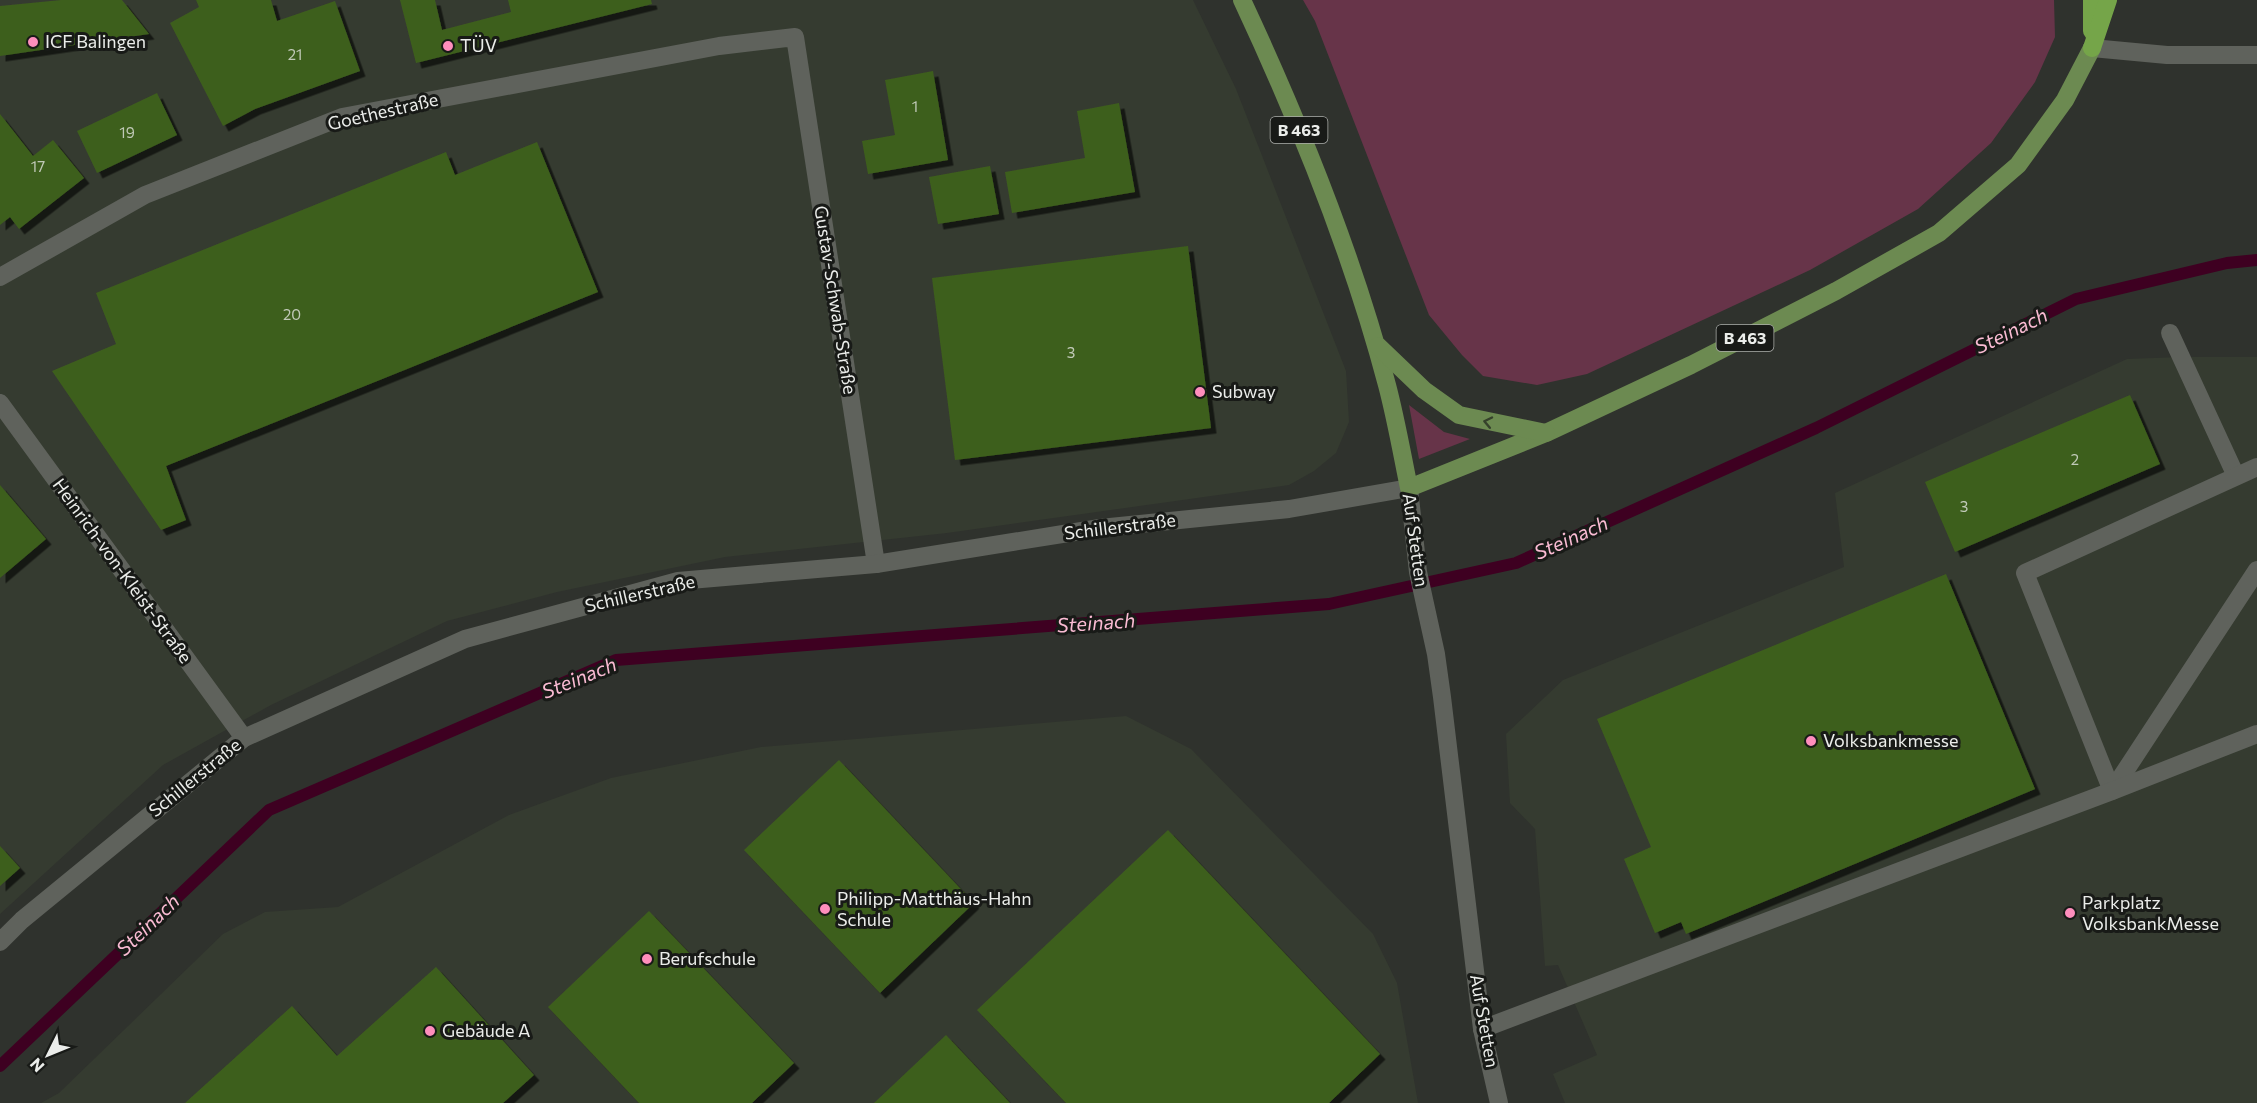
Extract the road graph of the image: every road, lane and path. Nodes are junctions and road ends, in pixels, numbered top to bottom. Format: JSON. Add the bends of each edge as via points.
{"nodes":[{"id":1,"x":1242,"y":0,"type":"edge"},
{"id":2,"x":2092,"y":0,"type":"edge"},
{"id":3,"x":2108,"y":0,"type":"edge"},
{"id":4,"x":795,"y":37,"type":"joint"},
{"id":5,"x":2092,"y":48,"type":"junction"},
{"id":6,"x":2257,"y":55,"type":"edge"},
{"id":7,"x":0,"y":277,"type":"edge"},
{"id":8,"x":2170,"y":333,"type":"dead end"},
{"id":9,"x":1377,"y":345,"type":"junction"},
{"id":10,"x":0,"y":404,"type":"edge"},
{"id":11,"x":1546,"y":434,"type":"junction"},
{"id":12,"x":2257,"y":467,"type":"edge"},
{"id":13,"x":2236,"y":476,"type":"junction"},
{"id":14,"x":1409,"y":488,"type":"junction"},
{"id":15,"x":876,"y":564,"type":"junction"},
{"id":16,"x":2257,"y":570,"type":"edge"},
{"id":17,"x":2257,"y":734,"type":"edge"},
{"id":18,"x":244,"y":738,"type":"junction"},
{"id":19,"x":2112,"y":791,"type":"junction"},
{"id":20,"x":0,"y":942,"type":"edge"},
{"id":21,"x":1482,"y":1029,"type":"junction"},
{"id":22,"x":1499,"y":1103,"type":"edge"}],
"edges":[{"from":1,"to":9,"type":"main road","name":"Auf Stetten","number":"B 463","via":[[1320,177]]},
{"from":2,"to":5,"type":"highway","number":"B 463"},
{"from":3,"to":5,"type":"highway"},
{"from":4,"to":7,"type":"street","name":"Goethestraße","via":[[719,46],[342,117],[145,195]]},
{"from":4,"to":15,"type":"street","name":"Gustav-Schwab-Straße"},
{"from":5,"to":6,"type":"street","via":[[2167,55]]},
{"from":5,"to":11,"type":"main road","number":"B 463","via":[[2066,100],[2018,165],[1939,233],[1826,297]]},
{"from":8,"to":13,"type":"street"},
{"from":11,"to":9,"type":"main road","number":"B 463","one_way":true,"via":[[1459,415],[1424,390]]},
{"from":9,"to":14,"type":"main road","name":"Auf Stetten","number":"B 463"},
{"from":10,"to":18,"type":"street","name":"Heinrich-von-Kleist-Straße"},
{"from":11,"to":14,"type":"main road","number":"B 463"},
{"from":12,"to":13,"type":"street"},
{"from":13,"to":19,"type":"street","via":[[2025,573]]},
{"from":14,"to":15,"type":"street","name":"Schillerstraße","via":[[1288,508],[1100,528]]},
{"from":14,"to":21,"type":"street","name":"Auf Stetten","via":[[1418,572],[1436,654]]},
{"from":15,"to":18,"type":"street","name":"Schillerstraße","via":[[678,582],[465,639]]},
{"from":16,"to":19,"type":"street"},
{"from":17,"to":19,"type":"street"},
{"from":18,"to":20,"type":"street","name":"Schillerstraße"},
{"from":19,"to":21,"type":"street"},
{"from":21,"to":22,"type":"street","name":"Auf Stetten"}]}
